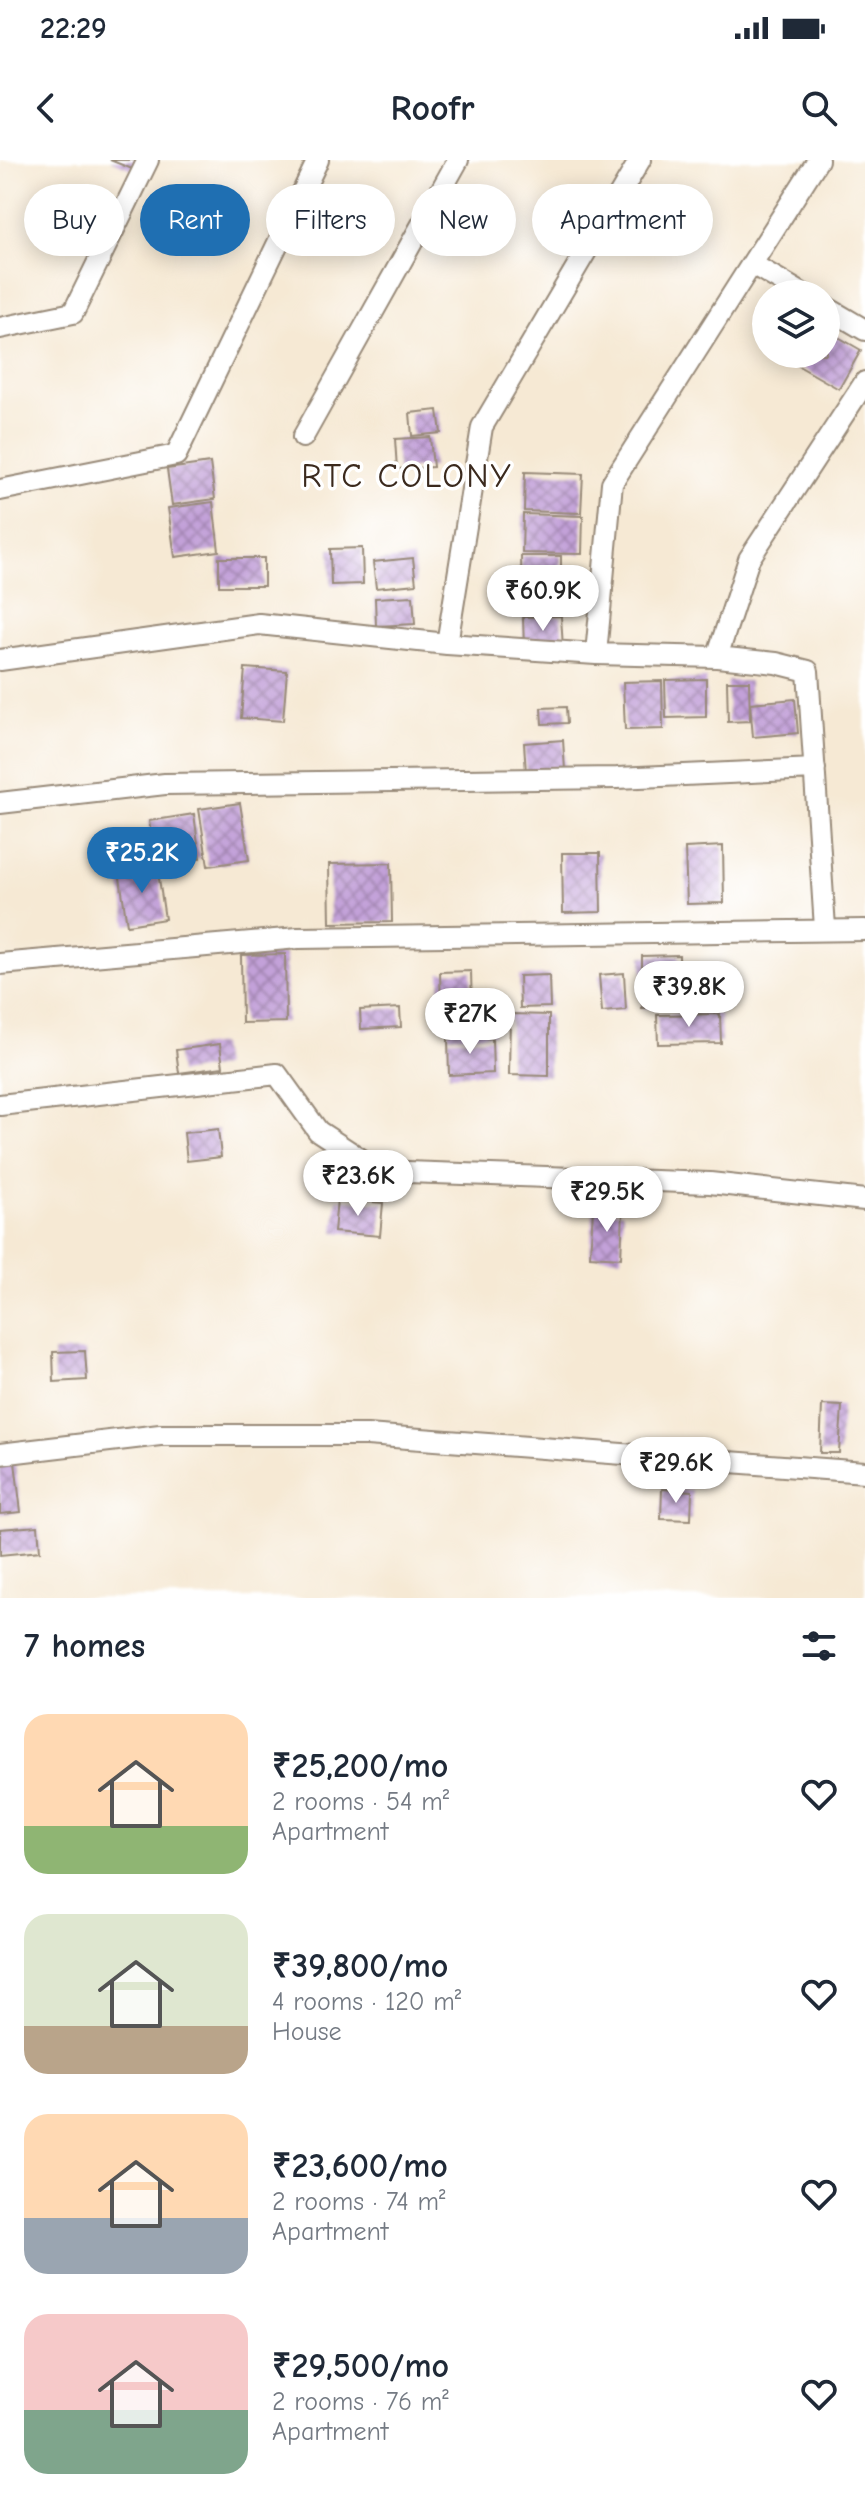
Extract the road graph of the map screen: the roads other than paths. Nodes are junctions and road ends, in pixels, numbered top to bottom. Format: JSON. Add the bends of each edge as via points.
{"nodes":[{"id":1,"x":148,"y":160,"type":"edge"},
{"id":2,"x":318,"y":160,"type":"edge"},
{"id":3,"x":458,"y":160,"type":"edge"},
{"id":4,"x":640,"y":160,"type":"edge"},
{"id":5,"x":818,"y":160,"type":"edge"},
{"id":6,"x":752,"y":264,"type":"junction"},
{"id":7,"x":779,"y":280,"type":"edge"},
{"id":8,"x":840,"y":315,"type":"edge"},
{"id":9,"x":0,"y":328,"type":"edge"},
{"id":10,"x":865,"y":330,"type":"edge"},
{"id":11,"x":865,"y":382,"type":"edge"},
{"id":12,"x":303,"y":437,"type":"dead end"},
{"id":13,"x":0,"y":490,"type":"edge"},
{"id":14,"x":447,"y":644,"type":"junction"},
{"id":15,"x":596,"y":654,"type":"junction"},
{"id":16,"x":717,"y":657,"type":"junction"},
{"id":17,"x":0,"y":660,"type":"edge"},
{"id":18,"x":815,"y":769,"type":"junction"},
{"id":19,"x":0,"y":803,"type":"edge"},
{"id":20,"x":825,"y":928,"type":"junction"},
{"id":21,"x":865,"y":930,"type":"edge"},
{"id":22,"x":0,"y":964,"type":"edge"},
{"id":23,"x":0,"y":1105,"type":"edge"},
{"id":24,"x":865,"y":1200,"type":"edge"},
{"id":25,"x":0,"y":1454,"type":"edge"},
{"id":26,"x":865,"y":1472,"type":"edge"}],
"edges":[{"from":1,"to":9,"type":"street","via":[[73,313]]},
{"from":2,"to":13,"type":"street","via":[[176,455]]},
{"from":3,"to":12,"type":"street"},
{"from":4,"to":14,"type":"street","via":[[482,427]]},
{"from":5,"to":6,"type":"street"},
{"from":6,"to":7,"type":"street"},
{"from":6,"to":15,"type":"street","via":[[612,483]]},
{"from":8,"to":10,"type":"street"},
{"from":11,"to":16,"type":"street","via":[[749,559]]},
{"from":14,"to":15,"type":"street"},
{"from":14,"to":17,"type":"street","via":[[259,624]]},
{"from":15,"to":16,"type":"street"},
{"from":16,"to":18,"type":"street","via":[[808,671]]},
{"from":18,"to":19,"type":"street","via":[[617,778],[165,784]]},
{"from":18,"to":20,"type":"street"},
{"from":20,"to":21,"type":"street"},
{"from":20,"to":22,"type":"street","via":[[298,938]]},
{"from":23,"to":24,"type":"street","via":[[277,1074],[318,1131],[379,1171],[710,1183]]},
{"from":25,"to":26,"type":"street","via":[[160,1435],[367,1435]]}]}
